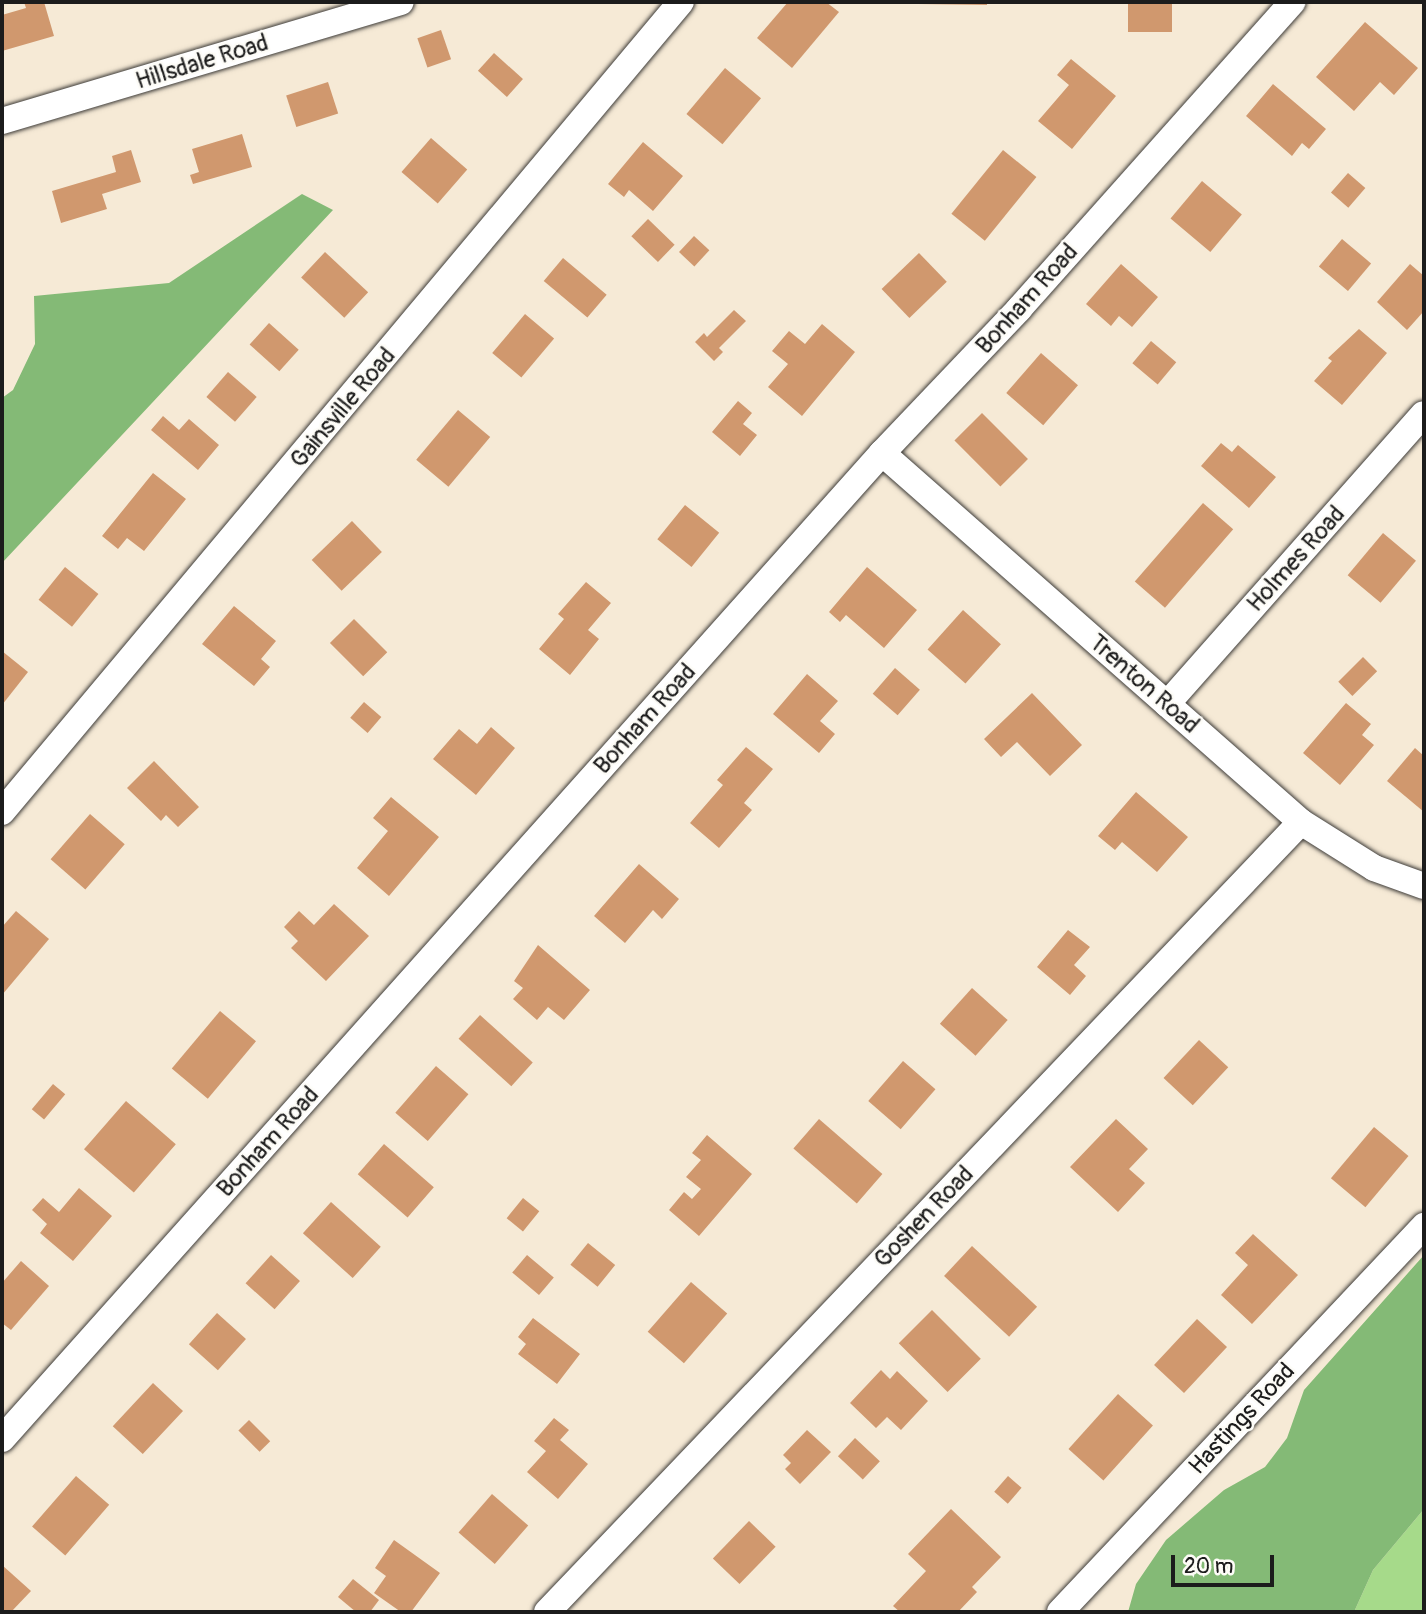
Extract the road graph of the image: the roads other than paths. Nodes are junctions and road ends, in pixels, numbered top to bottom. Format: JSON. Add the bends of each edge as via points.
{"nodes":[{"id":1,"x":401,"y":2,"type":"edge"},
{"id":2,"x":681,"y":2,"type":"edge"},
{"id":3,"x":1293,"y":2,"type":"edge"},
{"id":4,"x":2,"y":121,"type":"edge"},
{"id":5,"x":1424,"y":414,"type":"edge"},
{"id":6,"x":882,"y":453,"type":"junction"},
{"id":7,"x":1167,"y":704,"type":"junction"},
{"id":8,"x":2,"y":812,"type":"edge"},
{"id":9,"x":1301,"y":822,"type":"junction"},
{"id":10,"x":1424,"y":886,"type":"edge"},
{"id":11,"x":1424,"y":1226,"type":"edge"},
{"id":12,"x":2,"y":1439,"type":"edge"},
{"id":13,"x":547,"y":1612,"type":"edge"},
{"id":14,"x":1060,"y":1612,"type":"edge"}],
"edges":[{"from":1,"to":4,"type":"street","name":"Hillsdale Road"},
{"from":2,"to":8,"type":"street","name":"Gainsville Road"},
{"from":3,"to":6,"type":"street","name":"Bonham Road","via":[[1020,309]]},
{"from":5,"to":7,"type":"street","name":"Holmes Road"},
{"from":6,"to":7,"type":"street","name":"Trenton Road"},
{"from":6,"to":12,"type":"street","name":"Bonham Road"},
{"from":7,"to":9,"type":"street","name":"Trenton Road"},
{"from":9,"to":10,"type":"street","name":"Trenton Road","via":[[1374,869]]},
{"from":9,"to":13,"type":"street","name":"Goshen Road"},
{"from":11,"to":14,"type":"street","name":"Hastings Road"}]}
